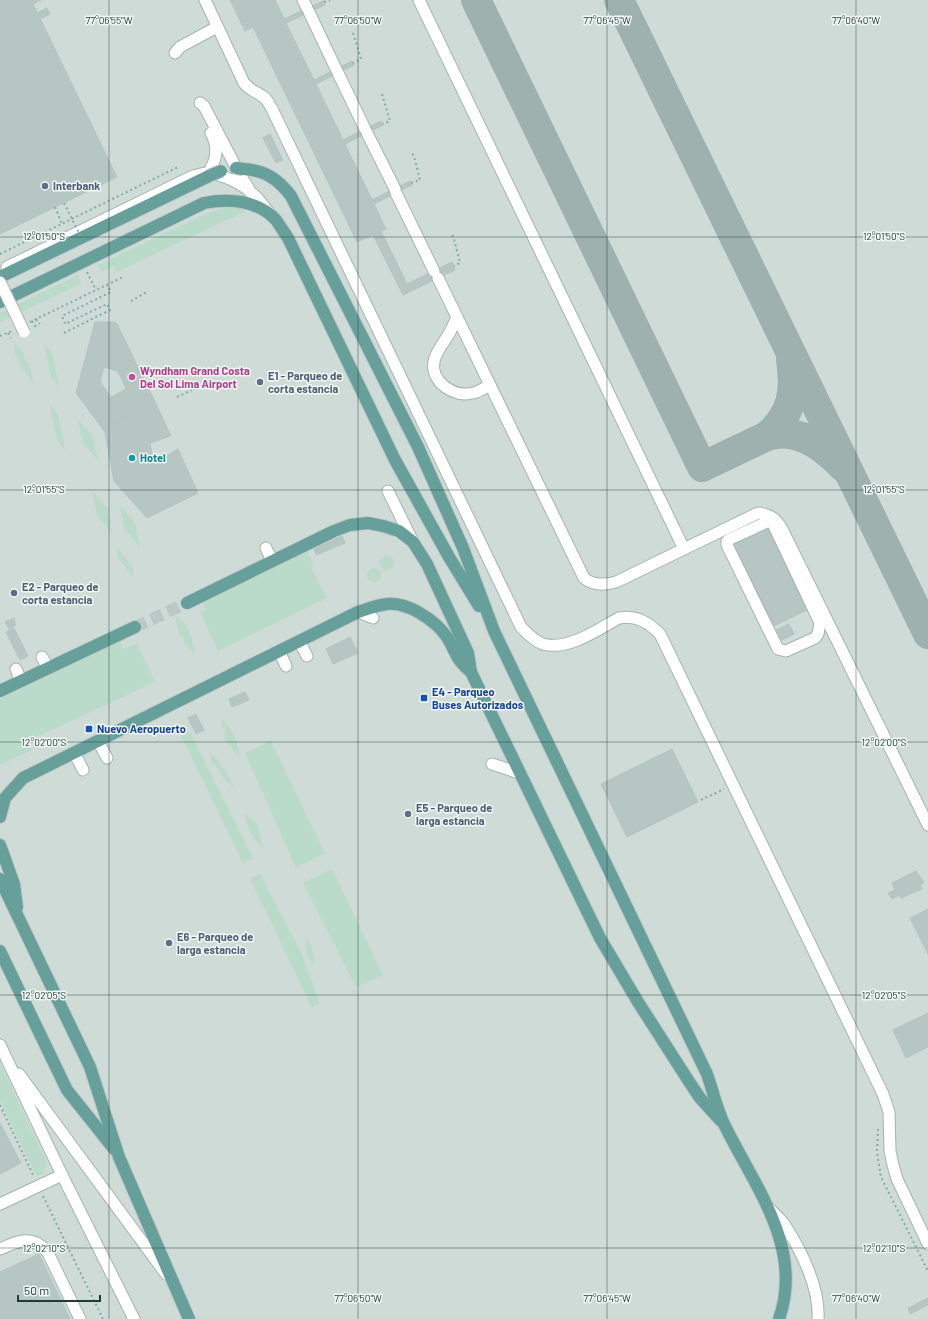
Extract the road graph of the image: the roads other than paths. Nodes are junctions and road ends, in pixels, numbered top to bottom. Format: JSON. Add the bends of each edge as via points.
{"nodes":[{"id":1,"x":205,"y":0,"type":"edge"},
{"id":2,"x":419,"y":0,"type":"edge"},
{"id":3,"x":306,"y":7,"type":"edge"},
{"id":4,"x":217,"y":27,"type":"junction"},
{"id":5,"x":175,"y":53,"type":"dead end"},
{"id":6,"x":208,"y":173,"type":"junction"},
{"id":7,"x":253,"y":194,"type":"junction"},
{"id":8,"x":275,"y":219,"type":"junction"},
{"id":9,"x":0,"y":270,"type":"edge"},
{"id":10,"x":0,"y":277,"type":"edge"},
{"id":11,"x":0,"y":282,"type":"edge"},
{"id":12,"x":0,"y":302,"type":"edge"},
{"id":13,"x":457,"y":317,"type":"junction"},
{"id":14,"x":22,"y":328,"type":"road end"},
{"id":15,"x":490,"y":385,"type":"junction"},
{"id":16,"x":388,"y":491,"type":"dead end"},
{"id":17,"x":413,"y":542,"type":"junction"},
{"id":18,"x":266,"y":548,"type":"dead end"},
{"id":19,"x":684,"y":549,"type":"junction"},
{"id":20,"x":272,"y":561,"type":"junction"},
{"id":21,"x":802,"y":577,"type":"junction"},
{"id":22,"x":187,"y":603,"type":"tunnel mouth"},
{"id":23,"x":358,"y":612,"type":"junction"},
{"id":24,"x":373,"y":618,"type":"dead end"},
{"id":25,"x":134,"y":627,"type":"tunnel mouth"},
{"id":26,"x":494,"y":631,"type":"junction"},
{"id":27,"x":299,"y":641,"type":"junction"},
{"id":28,"x":279,"y":651,"type":"junction"},
{"id":29,"x":307,"y":656,"type":"dead end"},
{"id":30,"x":42,"y":657,"type":"dead end"},
{"id":31,"x":286,"y":666,"type":"dead end"},
{"id":32,"x":48,"y":668,"type":"junction"},
{"id":33,"x":16,"y":670,"type":"dead end"},
{"id":34,"x":470,"y":672,"type":"junction"},
{"id":35,"x":21,"y":681,"type":"junction"},
{"id":36,"x":0,"y":691,"type":"edge"},
{"id":37,"x":98,"y":741,"type":"junction"},
{"id":38,"x":74,"y":752,"type":"junction"},
{"id":39,"x":107,"y":758,"type":"dead end"},
{"id":40,"x":492,"y":764,"type":"dead end"},
{"id":41,"x":83,"y":770,"type":"dead end"},
{"id":42,"x":519,"y":773,"type":"junction"},
{"id":43,"x":0,"y":817,"type":"edge"},
{"id":44,"x":928,"y":825,"type":"edge"},
{"id":45,"x":0,"y":845,"type":"edge"},
{"id":46,"x":0,"y":879,"type":"edge"},
{"id":47,"x":19,"y":920,"type":"junction"},
{"id":48,"x":0,"y":952,"type":"edge"},
{"id":49,"x":2,"y":1049,"type":"edge"},
{"id":50,"x":724,"y":1125,"type":"junction"},
{"id":51,"x":119,"y":1157,"type":"junction"},
{"id":52,"x":62,"y":1175,"type":"junction"},
{"id":53,"x":0,"y":1204,"type":"edge"},
{"id":54,"x":769,"y":1208,"type":"junction"},
{"id":55,"x":928,"y":1244,"type":"edge"},
{"id":56,"x":0,"y":1249,"type":"edge"},
{"id":57,"x":175,"y":1286,"type":"junction"},
{"id":58,"x":80,"y":1319,"type":"edge"},
{"id":59,"x":134,"y":1319,"type":"edge"},
{"id":60,"x":189,"y":1319,"type":"edge"},
{"id":61,"x":779,"y":1319,"type":"edge"},
{"id":62,"x":818,"y":1319,"type":"edge"}],
"edges":[{"from":1,"to":4,"type":"street"},
{"from":2,"to":19,"type":"street"},
{"from":3,"to":13,"type":"street"},
{"from":4,"to":5,"type":"street","via":[[180,47]]},
{"from":4,"to":55,"type":"street","via":[[248,89],[266,99],[272,109],[521,627],[542,644],[556,646],[567,645],[619,618],[628,616],[640,619],[660,634],[883,1094],[889,1112],[890,1151],[897,1179]]},
{"from":6,"to":7,"type":"street","via":[[233,182]]},
{"from":6,"to":7,"type":"street","via":[[217,154],[214,138],[201,108],[204,106],[240,175]]},
{"from":6,"to":9,"type":"street","via":[[193,176]]},
{"from":7,"to":8,"type":"street"},
{"from":8,"to":12,"type":"main road","via":[[250,204],[232,200],[204,203]]},
{"from":8,"to":26,"type":"main road","via":[[288,238],[394,460]]},
{"from":10,"to":26,"type":"main road","bridge":true,"via":[[221,171],[249,169],[275,178],[291,196],[418,447],[463,548]]},
{"from":11,"to":14,"type":"street","bridge":true},
{"from":13,"to":15,"type":"street"},
{"from":13,"to":15,"type":"street","via":[[436,355],[434,375],[448,389],[462,393],[473,393]]},
{"from":15,"to":19,"type":"street","via":[[587,581],[605,584],[616,582]]},
{"from":16,"to":17,"type":"street"},
{"from":17,"to":20,"type":"main road","via":[[399,531],[383,526],[350,526]]},
{"from":17,"to":34,"type":"main road","via":[[427,564],[468,653]]},
{"from":18,"to":20,"type":"street"},
{"from":19,"to":21,"type":"street","via":[[758,513],[766,514],[779,524]]},
{"from":20,"to":22,"type":"main road"},
{"from":21,"to":21,"type":"street","via":[[820,628],[815,638],[786,652],[781,651],[727,541],[770,522]]},
{"from":21,"to":44,"type":"street"},
{"from":23,"to":24,"type":"street"},
{"from":23,"to":27,"type":"main road"},
{"from":23,"to":34,"type":"main road","via":[[389,603],[421,613],[442,630],[460,661]]},
{"from":25,"to":32,"type":"main road"},
{"from":26,"to":50,"type":"main road","via":[[707,1074]]},
{"from":27,"to":28,"type":"main road"},
{"from":27,"to":29,"type":"street"},
{"from":28,"to":31,"type":"street"},
{"from":28,"to":37,"type":"main road"},
{"from":30,"to":32,"type":"street"},
{"from":32,"to":35,"type":"main road"},
{"from":33,"to":35,"type":"street"},
{"from":34,"to":42,"type":"main road"},
{"from":35,"to":36,"type":"main road"},
{"from":37,"to":38,"type":"main road"},
{"from":37,"to":39,"type":"street"},
{"from":38,"to":41,"type":"street"},
{"from":38,"to":43,"type":"main road","via":[[23,778],[6,798]]},
{"from":40,"to":42,"type":"street"},
{"from":42,"to":50,"type":"main road","via":[[600,938],[688,1080]]},
{"from":45,"to":47,"type":"main road","via":[[14,884]]},
{"from":46,"to":47,"type":"main road"},
{"from":47,"to":51,"type":"main road","via":[[90,1067]]},
{"from":48,"to":51,"type":"main road","via":[[67,1090]]},
{"from":49,"to":52,"type":"street"},
{"from":49,"to":57,"type":"street"},
{"from":50,"to":54,"type":"main road"},
{"from":51,"to":57,"type":"main road"},
{"from":52,"to":53,"type":"street"},
{"from":52,"to":59,"type":"street"},
{"from":54,"to":61,"type":"main road","via":[[784,1255],[786,1277],[786,1292]]},
{"from":54,"to":62,"type":"street","via":[[785,1226],[802,1255],[816,1292]]},
{"from":56,"to":58,"type":"street","via":[[29,1240],[45,1249]]},
{"from":57,"to":60,"type":"main road"}]}
